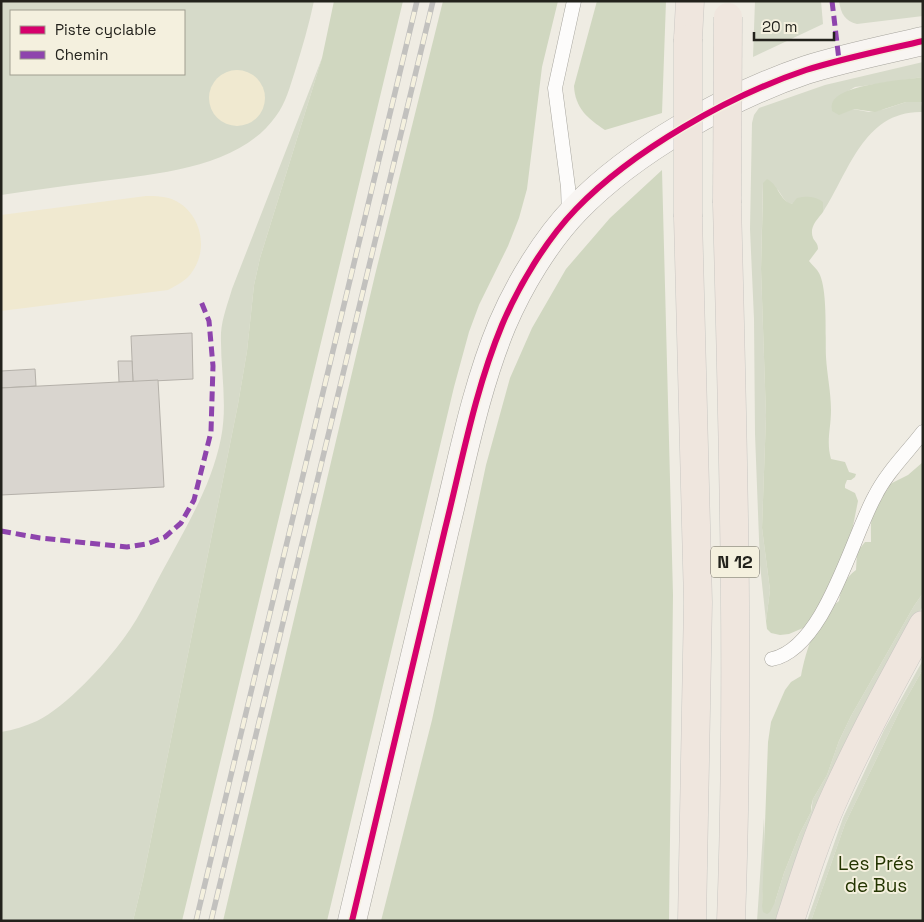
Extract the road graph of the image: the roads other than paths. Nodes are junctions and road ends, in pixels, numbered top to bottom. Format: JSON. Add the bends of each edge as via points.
{"nodes":[{"id":1,"x":574,"y":1,"type":"edge"},
{"id":2,"x":690,"y":1,"type":"edge"},
{"id":3,"x":728,"y":9,"type":"edge"},
{"id":4,"x":923,"y":41,"type":"edge"},
{"id":5,"x":569,"y":216,"type":"junction"},
{"id":6,"x":923,"y":432,"type":"edge"},
{"id":7,"x":923,"y":625,"type":"edge"},
{"id":8,"x":772,"y":658,"type":"dead end"},
{"id":9,"x":352,"y":921,"type":"edge"},
{"id":10,"x":692,"y":921,"type":"edge"},
{"id":11,"x":731,"y":921,"type":"edge"},
{"id":12,"x":790,"y":921,"type":"edge"}],
"edges":[{"from":1,"to":5,"type":"lane","via":[[555,88]]},
{"from":2,"to":10,"type":"highway","number":"N 12","bridge":true,"via":[[688,216],[698,602]]},
{"from":3,"to":11,"type":"highway","number":"N 12","bridge":true,"via":[[727,203],[736,583]]},
{"from":4,"to":5,"type":"street","via":[[821,65],[721,106],[616,173]]},
{"from":5,"to":9,"type":"street","via":[[539,257],[510,307],[480,389]]},
{"from":6,"to":8,"type":"lane","via":[[876,494],[847,564],[808,632],[793,649]]},
{"from":7,"to":12,"type":"highway","via":[[836,793]]}]}
